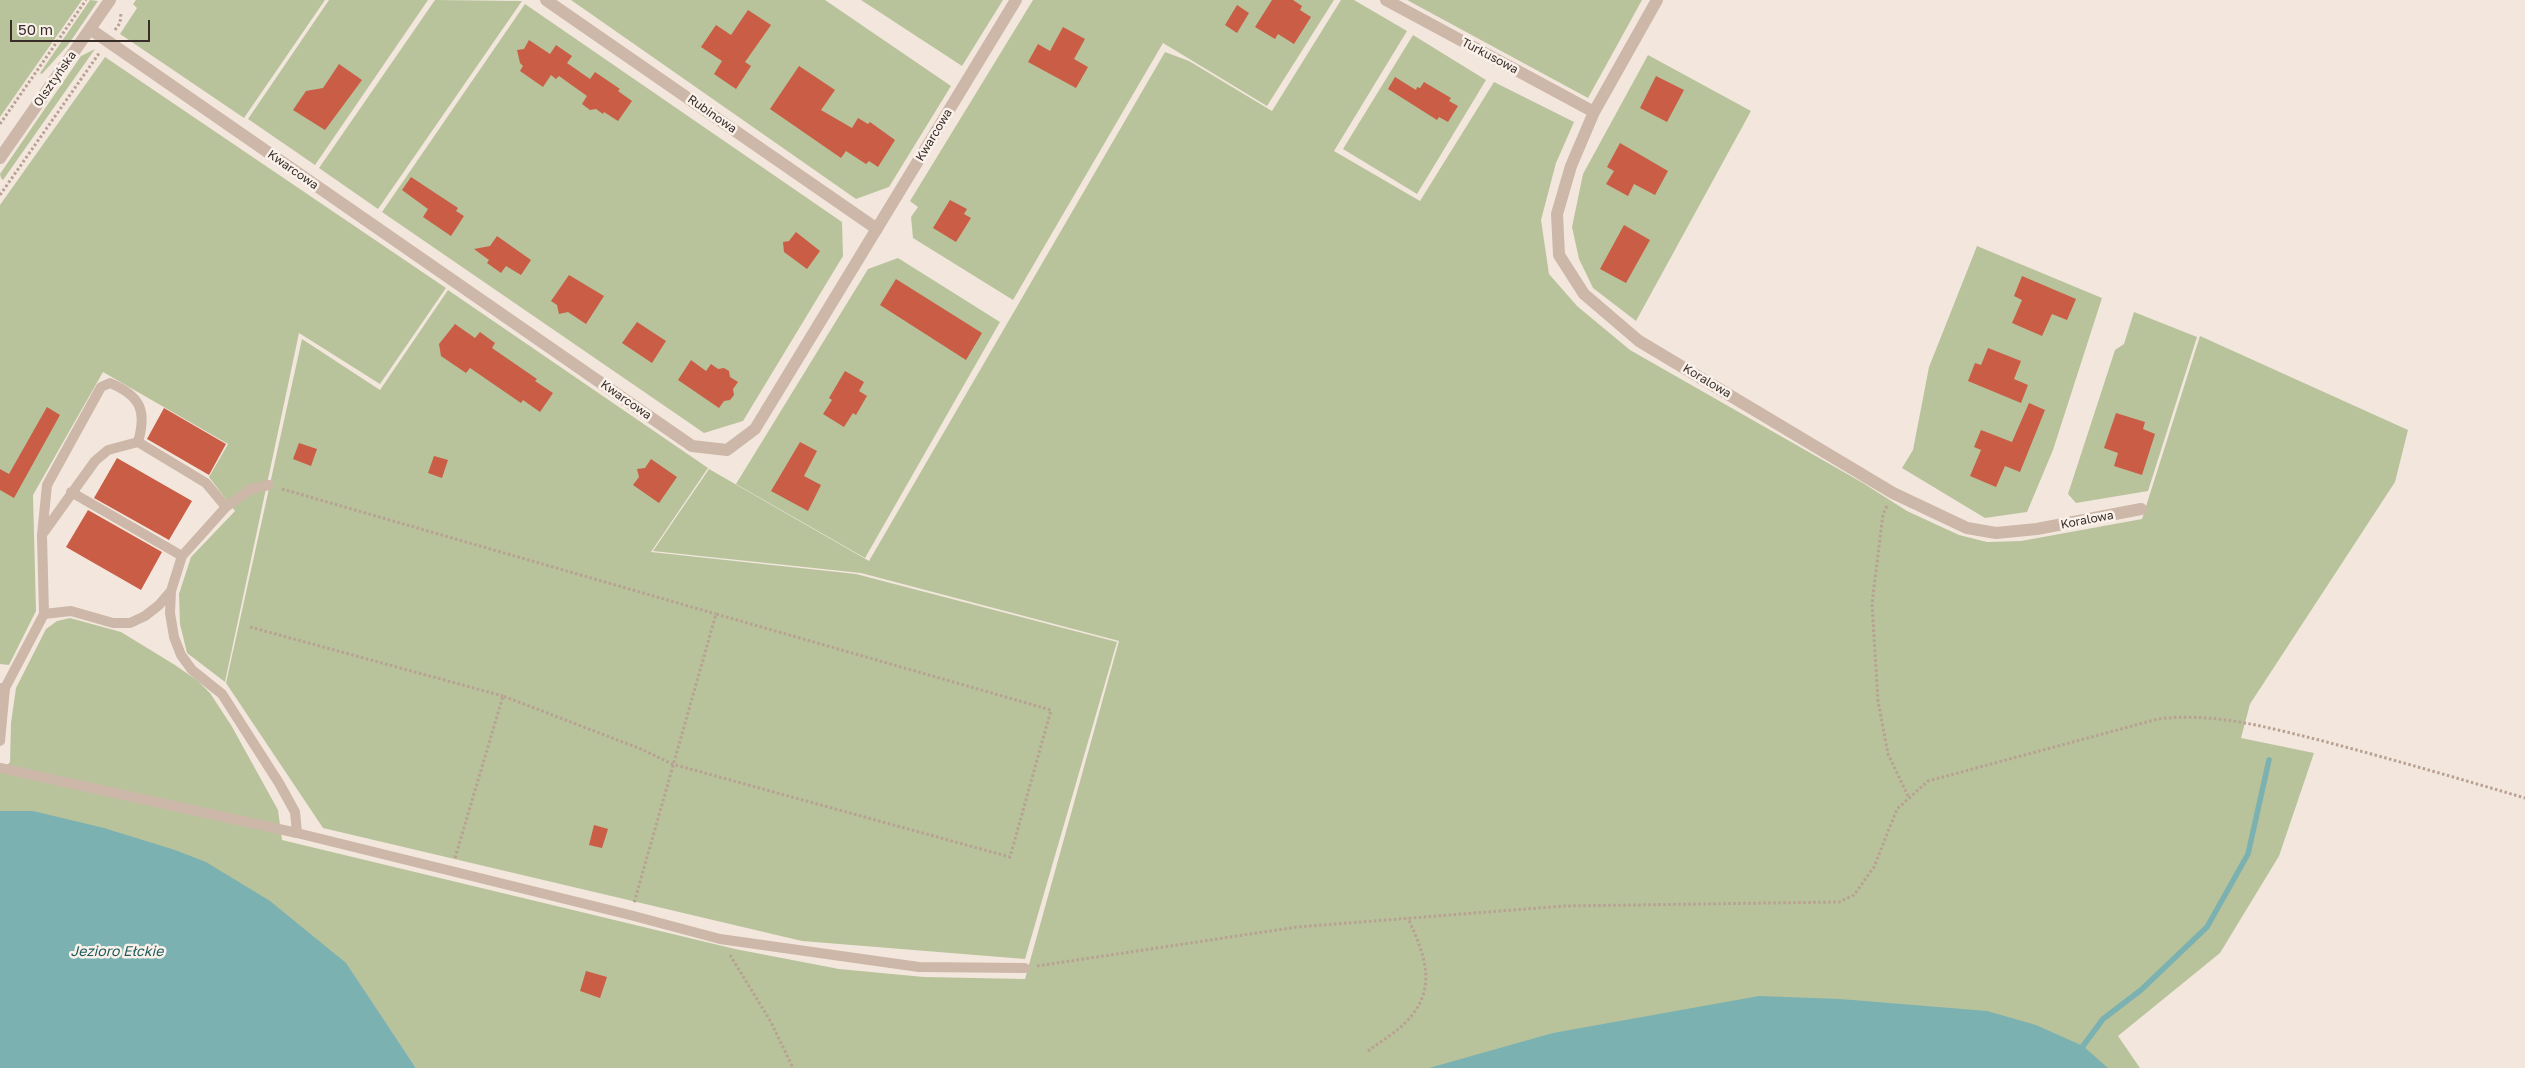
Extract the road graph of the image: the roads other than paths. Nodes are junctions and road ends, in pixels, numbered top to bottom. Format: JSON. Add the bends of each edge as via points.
{"nodes":[{"id":1,"x":110,"y":0,"type":"edge"},
{"id":2,"x":546,"y":0,"type":"edge"},
{"id":3,"x":1016,"y":0,"type":"edge"},
{"id":4,"x":1386,"y":0,"type":"edge"},
{"id":5,"x":1656,"y":0,"type":"edge"},
{"id":6,"x":90,"y":30,"type":"junction"},
{"id":7,"x":1594,"y":112,"type":"junction"},
{"id":8,"x":0,"y":158,"type":"edge"},
{"id":9,"x":877,"y":229,"type":"junction"},
{"id":10,"x":138,"y":442,"type":"junction"},
{"id":11,"x":269,"y":485,"type":"road end"},
{"id":12,"x":71,"y":492,"type":"junction"},
{"id":13,"x":226,"y":507,"type":"junction"},
{"id":14,"x":2141,"y":509,"type":"dead end"},
{"id":15,"x":42,"y":535,"type":"junction"},
{"id":16,"x":182,"y":556,"type":"junction"},
{"id":17,"x":171,"y":591,"type":"junction"},
{"id":18,"x":44,"y":614,"type":"junction"},
{"id":19,"x":2,"y":688,"type":"edge"},
{"id":20,"x":0,"y":741,"type":"edge"},
{"id":21,"x":0,"y":768,"type":"edge"},
{"id":22,"x":297,"y":833,"type":"junction"},
{"id":23,"x":1025,"y":968,"type":"road end"}],
"edges":[{"from":1,"to":6,"type":"street","name":"Olsztyńska"},
{"from":2,"to":9,"type":"street","name":"Rubinowa"},
{"from":3,"to":9,"type":"street","name":"Kwarcowa"},
{"from":4,"to":7,"type":"street","name":"Turkusowa"},
{"from":5,"to":7,"type":"street","name":"Koralowa"},
{"from":6,"to":8,"type":"street","name":"Olsztyńska"},
{"from":6,"to":9,"type":"street","name":"Kwarcowa","via":[[692,446],[727,450],[755,429]]},
{"from":7,"to":14,"type":"street","name":"Koralowa","via":[[1571,166],[1557,214],[1559,256],[1584,294],[1639,341],[1893,493],[1967,528],[1996,533],[2037,529]]},
{"from":10,"to":12,"type":"lane","via":[[108,450]]},
{"from":10,"to":13,"type":"lane","via":[[206,483]]},
{"from":10,"to":15,"type":"lane","via":[[143,423],[141,408],[132,394],[110,383],[101,387],[47,485]]},
{"from":11,"to":13,"type":"lane","via":[[251,490]]},
{"from":12,"to":15,"type":"lane"},
{"from":12,"to":16,"type":"lane"},
{"from":13,"to":16,"type":"lane"},
{"from":15,"to":18,"type":"lane"},
{"from":16,"to":17,"type":"lane"},
{"from":17,"to":18,"type":"lane","via":[[145,616],[130,623],[113,623],[70,611]]},
{"from":17,"to":22,"type":"lane","via":[[171,621],[181,655],[192,670],[222,694],[280,783],[295,812]]},
{"from":18,"to":19,"type":"lane"},
{"from":19,"to":20,"type":"lane"},
{"from":21,"to":22,"type":"lane"},
{"from":22,"to":23,"type":"lane","via":[[720,939],[919,967]]}]}
